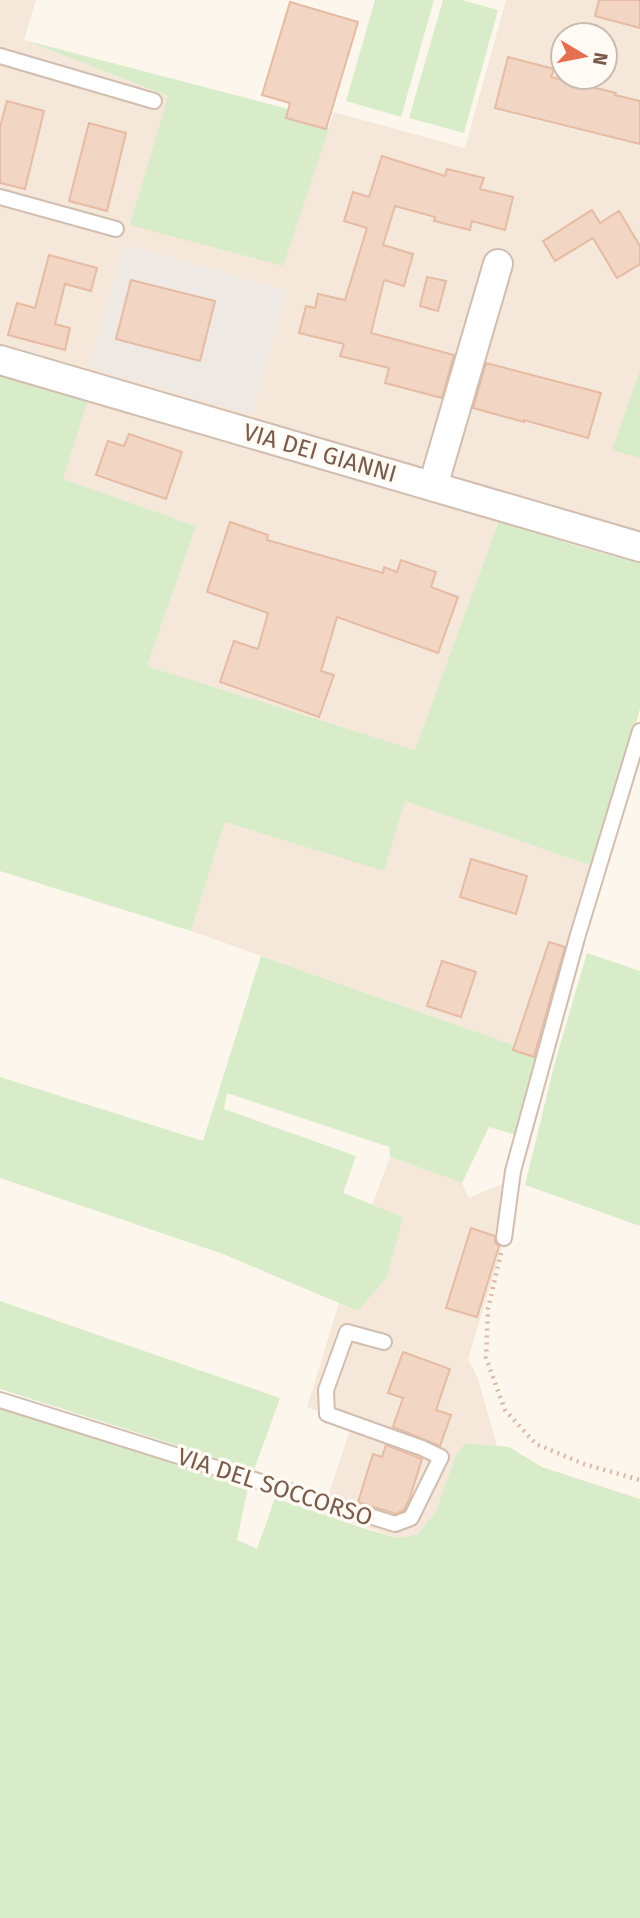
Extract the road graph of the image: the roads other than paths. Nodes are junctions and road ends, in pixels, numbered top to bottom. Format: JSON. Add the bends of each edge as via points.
{"nodes":[{"id":1,"x":0,"y":56,"type":"edge"},
{"id":2,"x":154,"y":102,"type":"dead end"},
{"id":3,"x":0,"y":197,"type":"edge"},
{"id":4,"x":116,"y":229,"type":"dead end"},
{"id":5,"x":498,"y":264,"type":"dead end"},
{"id":6,"x":0,"y":360,"type":"edge"},
{"id":7,"x":433,"y":486,"type":"junction"},
{"id":8,"x":640,"y":547,"type":"edge"},
{"id":9,"x":640,"y":731,"type":"edge"},
{"id":10,"x":504,"y":1238,"type":"road end"},
{"id":11,"x":384,"y":1342,"type":"dead end"},
{"id":12,"x":0,"y":1400,"type":"edge"}],
"edges":[{"from":1,"to":2,"type":"lane"},
{"from":3,"to":4,"type":"lane"},
{"from":5,"to":7,"type":"street"},
{"from":6,"to":7,"type":"street","name":"VIA DEI GIANNI"},
{"from":7,"to":8,"type":"street","name":"VIA DEI GIANNI"},
{"from":9,"to":10,"type":"lane","via":[[513,1171]]},
{"from":11,"to":12,"type":"lane","name":"VIA DEL SOCCORSO","via":[[347,1332],[326,1390],[327,1414],[441,1457],[411,1518],[395,1524]]}]}
